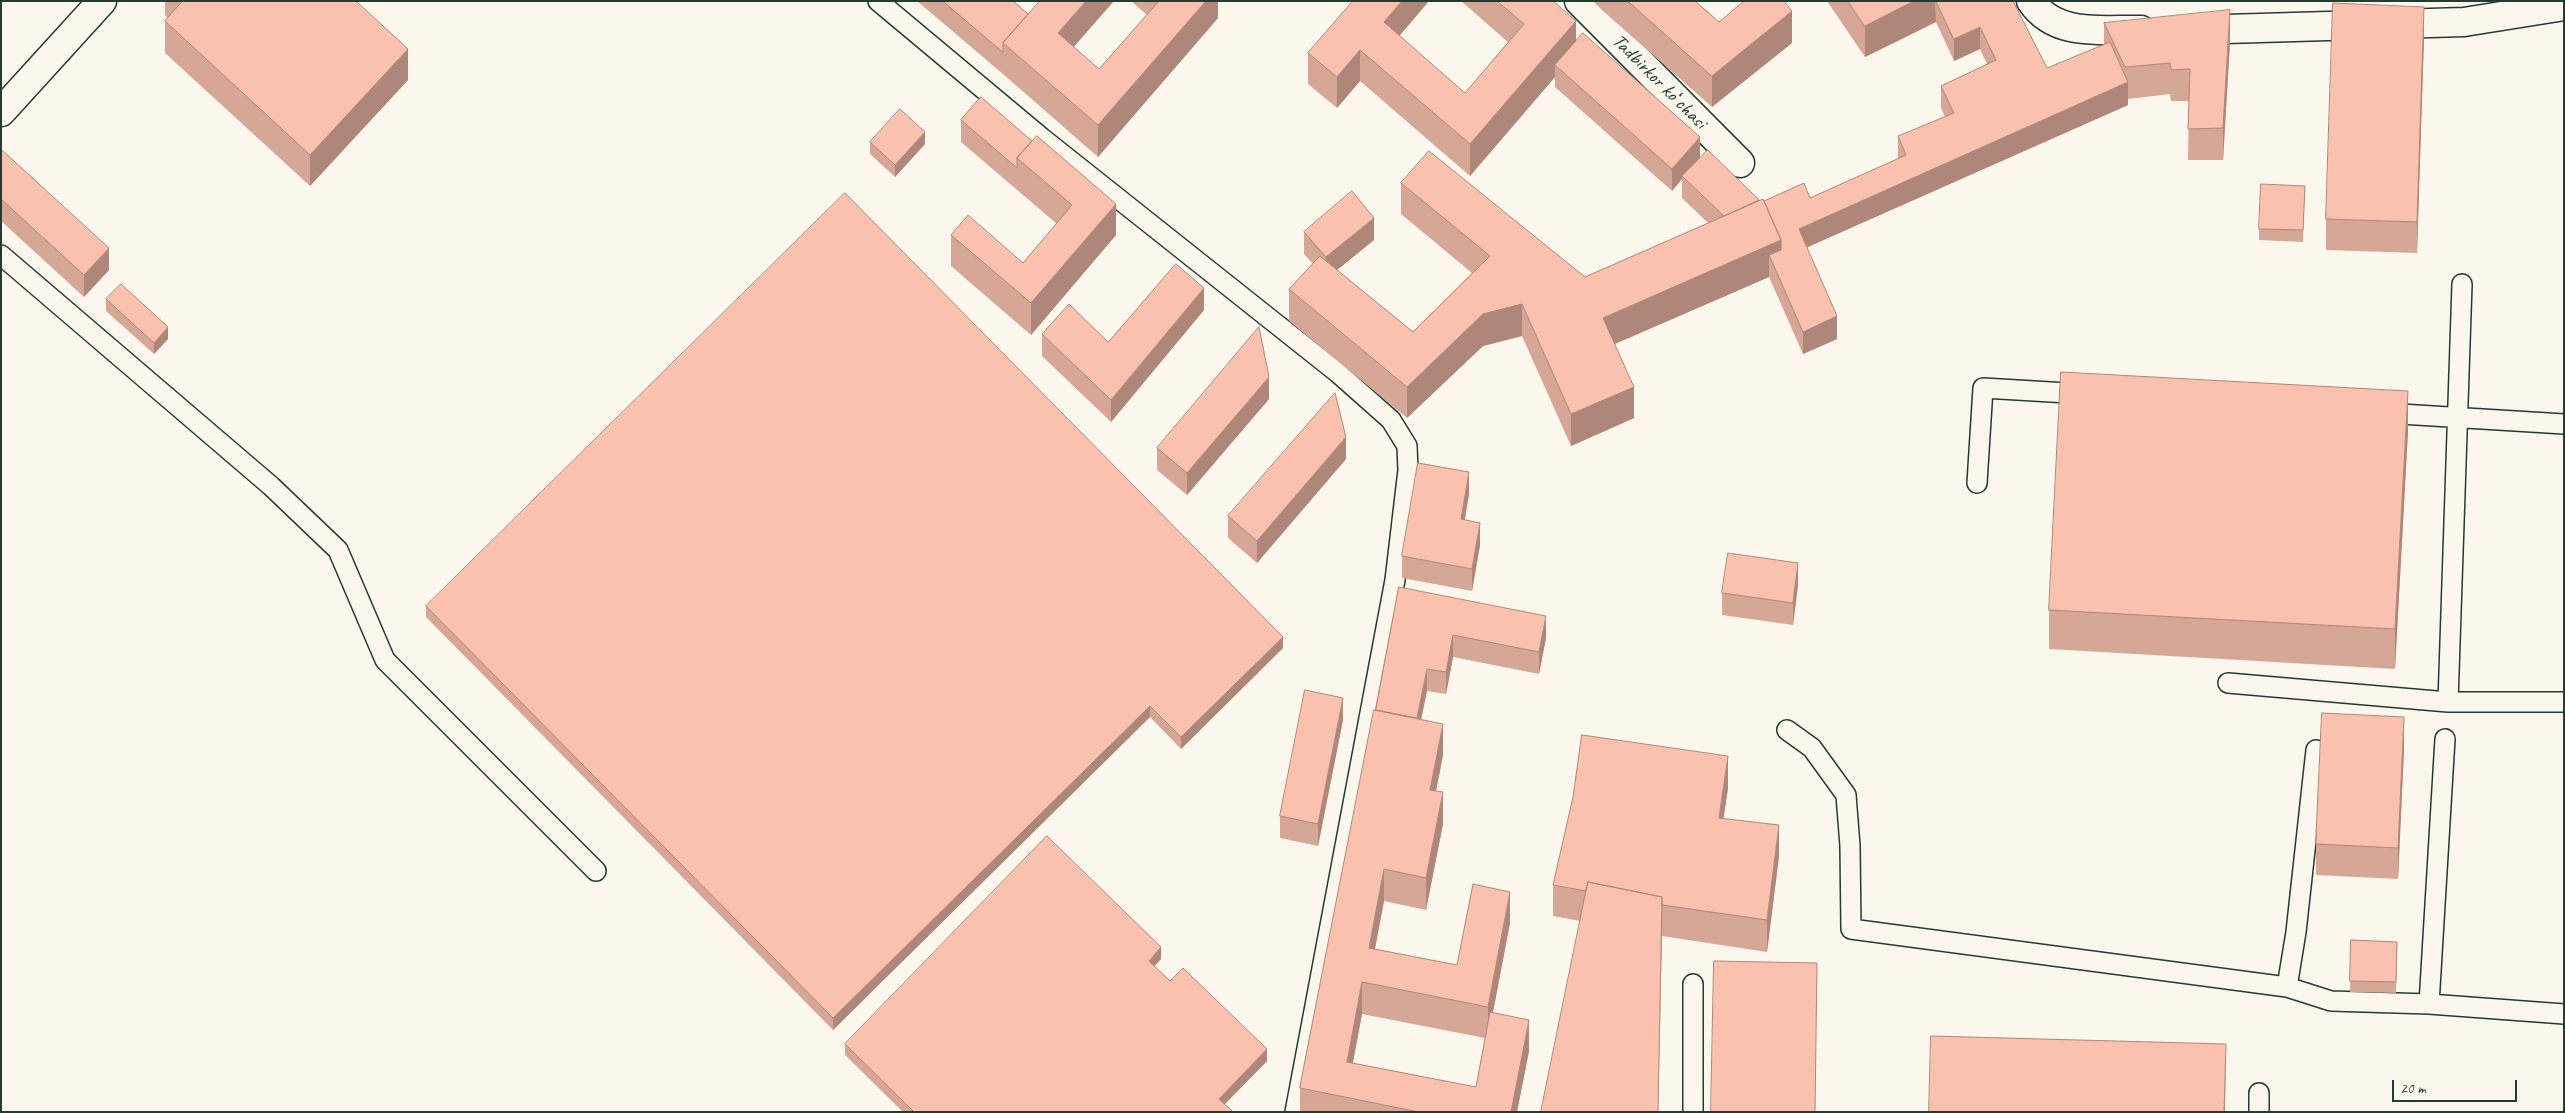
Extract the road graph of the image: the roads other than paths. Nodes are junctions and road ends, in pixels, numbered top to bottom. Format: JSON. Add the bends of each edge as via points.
{"nodes":[{"id":1,"x":102,"y":1,"type":"edge"},
{"id":2,"x":878,"y":1,"type":"edge"},
{"id":3,"x":1579,"y":1,"type":"edge"},
{"id":4,"x":2031,"y":1,"type":"edge"},
{"id":5,"x":2564,"y":6,"type":"edge"},
{"id":6,"x":1,"y":112,"type":"edge"},
{"id":7,"x":1740,"y":163,"type":"dead end"},
{"id":8,"x":1,"y":255,"type":"edge"},
{"id":9,"x":2462,"y":284,"type":"dead end"},
{"id":10,"x":2101,"y":395,"type":"edge"},
{"id":11,"x":2366,"y":412,"type":"edge"},
{"id":12,"x":2457,"y":418,"type":"junction"},
{"id":13,"x":2564,"y":424,"type":"edge"},
{"id":14,"x":1977,"y":483,"type":"dead end"},
{"id":15,"x":2228,"y":683,"type":"dead end"},
{"id":16,"x":2448,"y":702,"type":"junction"},
{"id":17,"x":2564,"y":702,"type":"edge"},
{"id":18,"x":1787,"y":730,"type":"dead end"},
{"id":19,"x":2445,"y":740,"type":"dead end"},
{"id":20,"x":2316,"y":750,"type":"dead end"},
{"id":21,"x":596,"y":871,"type":"dead end"},
{"id":22,"x":1693,"y":984,"type":"dead end"},
{"id":23,"x":2287,"y":988,"type":"junction"},
{"id":24,"x":2429,"y":1004,"type":"junction"},
{"id":25,"x":2564,"y":1014,"type":"edge"},
{"id":26,"x":2259,"y":1093,"type":"dead end"},
{"id":27,"x":1295,"y":1112,"type":"edge"},
{"id":28,"x":1693,"y":1112,"type":"edge"},
{"id":29,"x":2259,"y":1112,"type":"edge"}],
"edges":[{"from":1,"to":6,"type":"street"},
{"from":2,"to":27,"type":"lane","via":[[1042,138],[1338,373],[1392,420],[1407,446],[1408,470],[1395,580]]},
{"from":3,"to":7,"type":"street","name":"Tadbirkor koʻchasi"},
{"from":4,"to":5,"type":"street","via":[[2046,17],[2074,29],[2241,30],[2464,22]]},
{"from":8,"to":21,"type":"lane","via":[[271,486],[338,550],[385,660]]},
{"from":9,"to":12,"type":"lane"},
{"from":10,"to":14,"type":"lane","via":[[1984,388]]},
{"from":11,"to":12,"type":"lane"},
{"from":12,"to":13,"type":"lane"},
{"from":12,"to":16,"type":"lane"},
{"from":15,"to":16,"type":"lane"},
{"from":16,"to":17,"type":"lane"},
{"from":18,"to":23,"type":"lane","via":[[1812,748],[1846,795],[1851,929]]},
{"from":19,"to":24,"type":"lane"},
{"from":20,"to":23,"type":"lane"},
{"from":22,"to":28,"type":"lane"},
{"from":23,"to":24,"type":"lane","via":[[2331,1001]]},
{"from":24,"to":25,"type":"lane"},
{"from":26,"to":29,"type":"lane"}]}
